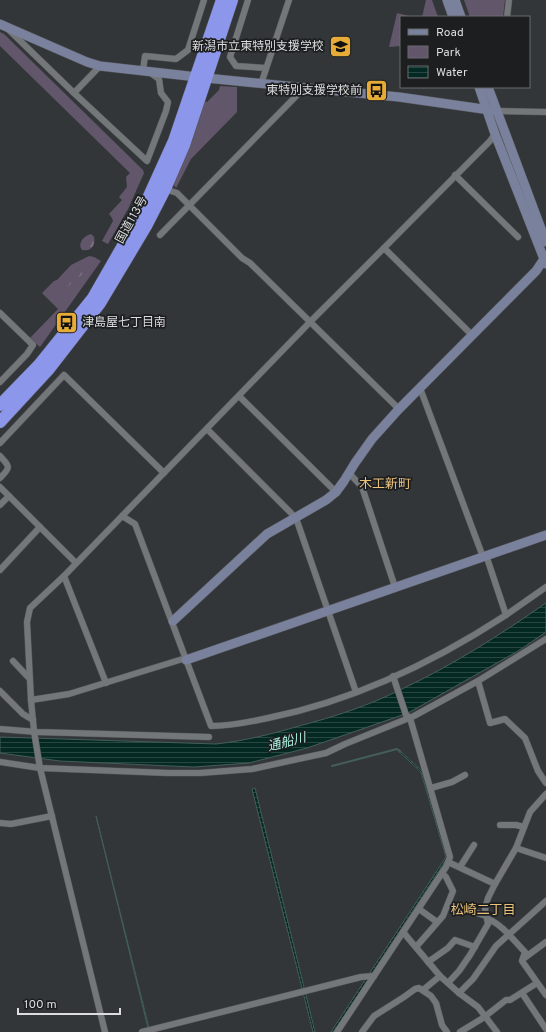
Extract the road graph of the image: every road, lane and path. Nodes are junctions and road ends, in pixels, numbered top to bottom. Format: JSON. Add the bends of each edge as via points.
{"nodes":[{"id":1,"x":204,"y":0,"type":"edge"},
{"id":2,"x":222,"y":0,"type":"edge"},
{"id":3,"x":232,"y":0,"type":"edge"},
{"id":4,"x":248,"y":0,"type":"edge"},
{"id":5,"x":289,"y":0,"type":"edge"},
{"id":6,"x":447,"y":0,"type":"edge"},
{"id":7,"x":455,"y":0,"type":"edge"},
{"id":8,"x":509,"y":0,"type":"edge"},
{"id":9,"x":453,"y":16,"type":"edge"},
{"id":10,"x":461,"y":16,"type":"edge"},
{"id":11,"x":507,"y":16,"type":"edge"},
{"id":12,"x":3,"y":25,"type":"edge"},
{"id":13,"x":100,"y":66,"type":"junction"},
{"id":14,"x":266,"y":68,"type":"junction"},
{"id":15,"x":145,"y":70,"type":"junction"},
{"id":16,"x":201,"y":78,"type":"junction"},
{"id":17,"x":261,"y":84,"type":"junction"},
{"id":18,"x":304,"y":88,"type":"junction"},
{"id":19,"x":479,"y":88,"type":"edge"},
{"id":20,"x":488,"y":88,"type":"edge"},
{"id":21,"x":74,"y":93,"type":"junction"},
{"id":22,"x":486,"y":108,"type":"junction"},
{"id":23,"x":497,"y":111,"type":"junction"},
{"id":24,"x":546,"y":112,"type":"edge"},
{"id":25,"x":495,"y":134,"type":"junction"},
{"id":26,"x":455,"y":176,"type":"junction"},
{"id":27,"x":165,"y":189,"type":"junction"},
{"id":28,"x":189,"y":206,"type":"junction"},
{"id":29,"x":160,"y":235,"type":"dead end"},
{"id":30,"x":518,"y":237,"type":"dead end"},
{"id":31,"x":546,"y":242,"type":"edge"},
{"id":32,"x":384,"y":248,"type":"junction"},
{"id":33,"x":545,"y":262,"type":"edge"},
{"id":34,"x":0,"y":312,"type":"edge"},
{"id":35,"x":310,"y":322,"type":"junction"},
{"id":36,"x":472,"y":335,"type":"junction"},
{"id":37,"x":0,"y":382,"type":"edge"},
{"id":38,"x":420,"y":388,"type":"junction"},
{"id":39,"x":239,"y":396,"type":"junction"},
{"id":40,"x":0,"y":405,"type":"edge"},
{"id":41,"x":399,"y":408,"type":"junction"},
{"id":42,"x":0,"y":422,"type":"edge"},
{"id":43,"x":207,"y":429,"type":"junction"},
{"id":44,"x":0,"y":443,"type":"edge"},
{"id":45,"x":0,"y":456,"type":"edge"},
{"id":46,"x":164,"y":473,"type":"junction"},
{"id":47,"x":349,"y":473,"type":"junction"},
{"id":48,"x":0,"y":478,"type":"edge"},
{"id":49,"x":0,"y":487,"type":"edge"},
{"id":50,"x":336,"y":492,"type":"junction"},
{"id":51,"x":9,"y":496,"type":"junction"},
{"id":52,"x":0,"y":505,"type":"edge"},
{"id":53,"x":122,"y":516,"type":"junction"},
{"id":54,"x":296,"y":518,"type":"junction"},
{"id":55,"x":40,"y":527,"type":"junction"},
{"id":56,"x":546,"y":534,"type":"edge"},
{"id":57,"x":485,"y":556,"type":"junction"},
{"id":58,"x":76,"y":563,"type":"junction"},
{"id":59,"x":0,"y":570,"type":"edge"},
{"id":60,"x":64,"y":576,"type":"junction"},
{"id":61,"x":395,"y":587,"type":"junction"},
{"id":62,"x":546,"y":587,"type":"edge"},
{"id":63,"x":328,"y":610,"type":"junction"},
{"id":64,"x":506,"y":615,"type":"junction"},
{"id":65,"x":172,"y":621,"type":"junction"},
{"id":66,"x":546,"y":639,"type":"edge"},
{"id":67,"x":186,"y":659,"type":"junction"},
{"id":68,"x":13,"y":661,"type":"dead end"},
{"id":69,"x":393,"y":676,"type":"junction"},
{"id":70,"x":29,"y":678,"type":"junction"},
{"id":71,"x":478,"y":681,"type":"junction"},
{"id":72,"x":106,"y":683,"type":"junction"},
{"id":73,"x":0,"y":691,"type":"edge"},
{"id":74,"x":356,"y":692,"type":"junction"},
{"id":75,"x":31,"y":700,"type":"junction"},
{"id":76,"x":408,"y":717,"type":"junction"},
{"id":77,"x":33,"y":720,"type":"junction"},
{"id":78,"x":0,"y":729,"type":"edge"},
{"id":79,"x":34,"y":731,"type":"junction"},
{"id":80,"x":209,"y":737,"type":"dead end"},
{"id":81,"x":0,"y":762,"type":"edge"},
{"id":82,"x":40,"y":768,"type":"junction"},
{"id":83,"x":465,"y":775,"type":"dead end"},
{"id":84,"x":546,"y":783,"type":"edge"},
{"id":85,"x":431,"y":788,"type":"junction"},
{"id":86,"x":546,"y":794,"type":"edge"},
{"id":87,"x":52,"y":816,"type":"junction"},
{"id":88,"x":0,"y":823,"type":"edge"},
{"id":89,"x":500,"y":825,"type":"dead end"},
{"id":90,"x":524,"y":827,"type":"junction"},
{"id":91,"x":474,"y":845,"type":"dead end"},
{"id":92,"x":516,"y":848,"type":"junction"},
{"id":93,"x":546,"y":858,"type":"edge"},
{"id":94,"x":448,"y":862,"type":"junction"},
{"id":95,"x":460,"y":867,"type":"junction"},
{"id":96,"x":442,"y":873,"type":"junction"},
{"id":97,"x":495,"y":884,"type":"junction"},
{"id":98,"x":546,"y":900,"type":"edge"},
{"id":99,"x":460,"y":908,"type":"dead end"},
{"id":100,"x":419,"y":909,"type":"junction"},
{"id":101,"x":487,"y":917,"type":"junction"},
{"id":102,"x":437,"y":922,"type":"junction"},
{"id":103,"x":403,"y":932,"type":"junction"},
{"id":104,"x":508,"y":934,"type":"junction"},
{"id":105,"x":546,"y":942,"type":"edge"},
{"id":106,"x":416,"y":947,"type":"junction"},
{"id":107,"x":475,"y":947,"type":"junction"},
{"id":108,"x":523,"y":959,"type":"junction"},
{"id":109,"x":428,"y":962,"type":"junction"},
{"id":110,"x":374,"y":976,"type":"junction"},
{"id":111,"x":440,"y":976,"type":"junction"},
{"id":112,"x":448,"y":983,"type":"junction"},
{"id":113,"x":538,"y":983,"type":"junction"},
{"id":114,"x":423,"y":990,"type":"junction"},
{"id":115,"x":522,"y":993,"type":"junction"},
{"id":116,"x":459,"y":994,"type":"junction"},
{"id":117,"x":546,"y":995,"type":"edge"},
{"id":118,"x":485,"y":1015,"type":"junction"},
{"id":119,"x":546,"y":1029,"type":"edge"},
{"id":120,"x":147,"y":1031,"type":"edge"},
{"id":121,"x":106,"y":1032,"type":"edge"},
{"id":122,"x":337,"y":1032,"type":"edge"},
{"id":123,"x":362,"y":1032,"type":"edge"},
{"id":124,"x":446,"y":1032,"type":"edge"},
{"id":125,"x":460,"y":1032,"type":"edge"},
{"id":126,"x":498,"y":1032,"type":"edge"}],
"edges":[{"from":1,"to":15,"type":"street","via":[[188,50],[176,59],[145,56]]},
{"from":2,"to":16,"type":"highway","name":"国道113号"},
{"from":3,"to":16,"type":"highway","name":"国道113号"},
{"from":4,"to":14,"type":"street","via":[[230,57],[236,66]]},
{"from":5,"to":14,"type":"street"},
{"from":6,"to":9,"type":"street"},
{"from":7,"to":10,"type":"street"},
{"from":8,"to":11,"type":"street"},
{"from":12,"to":13,"type":"street"},
{"from":12,"to":21,"type":"street"},
{"from":13,"to":15,"type":"street"},
{"from":13,"to":21,"type":"street"},
{"from":14,"to":17,"type":"street"},
{"from":15,"to":16,"type":"street"},
{"from":15,"to":21,"type":"street","via":[[159,79],[161,93],[168,102],[147,162]]},
{"from":16,"to":17,"type":"street"},
{"from":16,"to":27,"type":"highway","name":"国道113号","via":[[184,145]]},
{"from":16,"to":40,"type":"highway","name":"国道113号","via":[[140,216],[93,298],[39,365]]},
{"from":17,"to":18,"type":"street"},
{"from":18,"to":22,"type":"street"},
{"from":18,"to":28,"type":"street"},
{"from":19,"to":22,"type":"street"},
{"from":20,"to":23,"type":"street"},
{"from":22,"to":23,"type":"street"},
{"from":22,"to":25,"type":"street"},
{"from":23,"to":24,"type":"street"},
{"from":23,"to":31,"type":"street"},
{"from":25,"to":26,"type":"street"},
{"from":25,"to":33,"type":"street"},
{"from":26,"to":30,"type":"street"},
{"from":26,"to":32,"type":"street"},
{"from":27,"to":28,"type":"street","via":[[176,192]]},
{"from":27,"to":42,"type":"highway","name":"国道113号","via":[[100,303],[48,370]]},
{"from":28,"to":29,"type":"street"},
{"from":28,"to":35,"type":"street"},
{"from":32,"to":35,"type":"street"},
{"from":32,"to":36,"type":"street"},
{"from":33,"to":36,"type":"street"},
{"from":34,"to":37,"type":"street","via":[[33,345]]},
{"from":35,"to":39,"type":"street"},
{"from":35,"to":41,"type":"street"},
{"from":36,"to":38,"type":"street"},
{"from":38,"to":41,"type":"street"},
{"from":38,"to":57,"type":"street"},
{"from":39,"to":43,"type":"street"},
{"from":39,"to":50,"type":"street"},
{"from":41,"to":47,"type":"street","via":[[372,439]]},
{"from":43,"to":46,"type":"street"},
{"from":43,"to":54,"type":"street"},
{"from":44,"to":46,"type":"street","via":[[64,376]]},
{"from":45,"to":48,"type":"street","via":[[8,467]]},
{"from":46,"to":53,"type":"street"},
{"from":47,"to":50,"type":"street"},
{"from":47,"to":61,"type":"street","via":[[362,488]]},
{"from":49,"to":51,"type":"street"},
{"from":50,"to":54,"type":"street"},
{"from":51,"to":52,"type":"street"},
{"from":51,"to":55,"type":"street"},
{"from":53,"to":58,"type":"street"},
{"from":53,"to":65,"type":"street","via":[[135,524]]},
{"from":54,"to":63,"type":"street"},
{"from":54,"to":65,"type":"street","via":[[267,534]]},
{"from":55,"to":58,"type":"street"},
{"from":55,"to":59,"type":"street"},
{"from":56,"to":57,"type":"street"},
{"from":57,"to":61,"type":"street"},
{"from":57,"to":64,"type":"street"},
{"from":58,"to":60,"type":"street"},
{"from":60,"to":70,"type":"street","via":[[30,608],[27,622]]},
{"from":60,"to":72,"type":"street"},
{"from":61,"to":63,"type":"street"},
{"from":62,"to":64,"type":"street"},
{"from":63,"to":67,"type":"street"},
{"from":63,"to":74,"type":"street"},
{"from":64,"to":69,"type":"street","via":[[468,639]]},
{"from":65,"to":67,"type":"street"},
{"from":66,"to":71,"type":"street"},
{"from":67,"to":72,"type":"street"},
{"from":67,"to":74,"type":"street","via":[[211,726],[245,723],[286,714]]},
{"from":68,"to":70,"type":"street"},
{"from":69,"to":74,"type":"street"},
{"from":69,"to":76,"type":"street"},
{"from":70,"to":75,"type":"street"},
{"from":71,"to":76,"type":"street"},
{"from":71,"to":84,"type":"street","via":[[490,723],[505,719],[525,738],[538,771]]},
{"from":72,"to":75,"type":"street","via":[[69,694]]},
{"from":73,"to":77,"type":"street","via":[[23,714]]},
{"from":75,"to":77,"type":"street"},
{"from":76,"to":82,"type":"street","via":[[326,753],[252,769],[168,773]]},
{"from":76,"to":85,"type":"street"},
{"from":77,"to":79,"type":"street"},
{"from":78,"to":79,"type":"street"},
{"from":79,"to":80,"type":"street"},
{"from":79,"to":82,"type":"street"},
{"from":81,"to":82,"type":"street"},
{"from":82,"to":87,"type":"street"},
{"from":83,"to":85,"type":"street"},
{"from":85,"to":94,"type":"street","via":[[450,857]]},
{"from":86,"to":90,"type":"street","via":[[530,812]]},
{"from":87,"to":88,"type":"street","via":[[11,824]]},
{"from":87,"to":121,"type":"street"},
{"from":89,"to":90,"type":"street"},
{"from":90,"to":92,"type":"street"},
{"from":91,"to":95,"type":"street"},
{"from":92,"to":93,"type":"street"},
{"from":92,"to":97,"type":"street"},
{"from":94,"to":95,"type":"street"},
{"from":94,"to":96,"type":"street"},
{"from":95,"to":97,"type":"street"},
{"from":96,"to":100,"type":"street"},
{"from":96,"to":102,"type":"street","via":[[453,891],[443,916]]},
{"from":97,"to":101,"type":"street","via":[[488,898]]},
{"from":98,"to":104,"type":"street"},
{"from":99,"to":101,"type":"street"},
{"from":100,"to":102,"type":"street"},
{"from":100,"to":103,"type":"street"},
{"from":101,"to":104,"type":"street"},
{"from":101,"to":107,"type":"street","via":[[488,924]]},
{"from":102,"to":106,"type":"street"},
{"from":103,"to":106,"type":"street"},
{"from":103,"to":110,"type":"street"},
{"from":104,"to":108,"type":"street","via":[[525,952]]},
{"from":104,"to":116,"type":"street"},
{"from":105,"to":108,"type":"street"},
{"from":106,"to":109,"type":"street"},
{"from":107,"to":109,"type":"street","via":[[455,940]]},
{"from":107,"to":112,"type":"street"},
{"from":108,"to":113,"type":"street"},
{"from":109,"to":111,"type":"street"},
{"from":110,"to":120,"type":"street","via":[[365,976]]},
{"from":110,"to":122,"type":"street"},
{"from":111,"to":112,"type":"street"},
{"from":111,"to":114,"type":"street"},
{"from":112,"to":116,"type":"street"},
{"from":113,"to":115,"type":"street"},
{"from":113,"to":117,"type":"street"},
{"from":114,"to":123,"type":"street","via":[[415,989],[374,1016]]},
{"from":114,"to":124,"type":"street","via":[[436,1003]]},
{"from":115,"to":118,"type":"street","via":[[506,1000]]},
{"from":115,"to":119,"type":"street"},
{"from":116,"to":118,"type":"street"},
{"from":118,"to":125,"type":"street"},
{"from":118,"to":126,"type":"street"}]}
